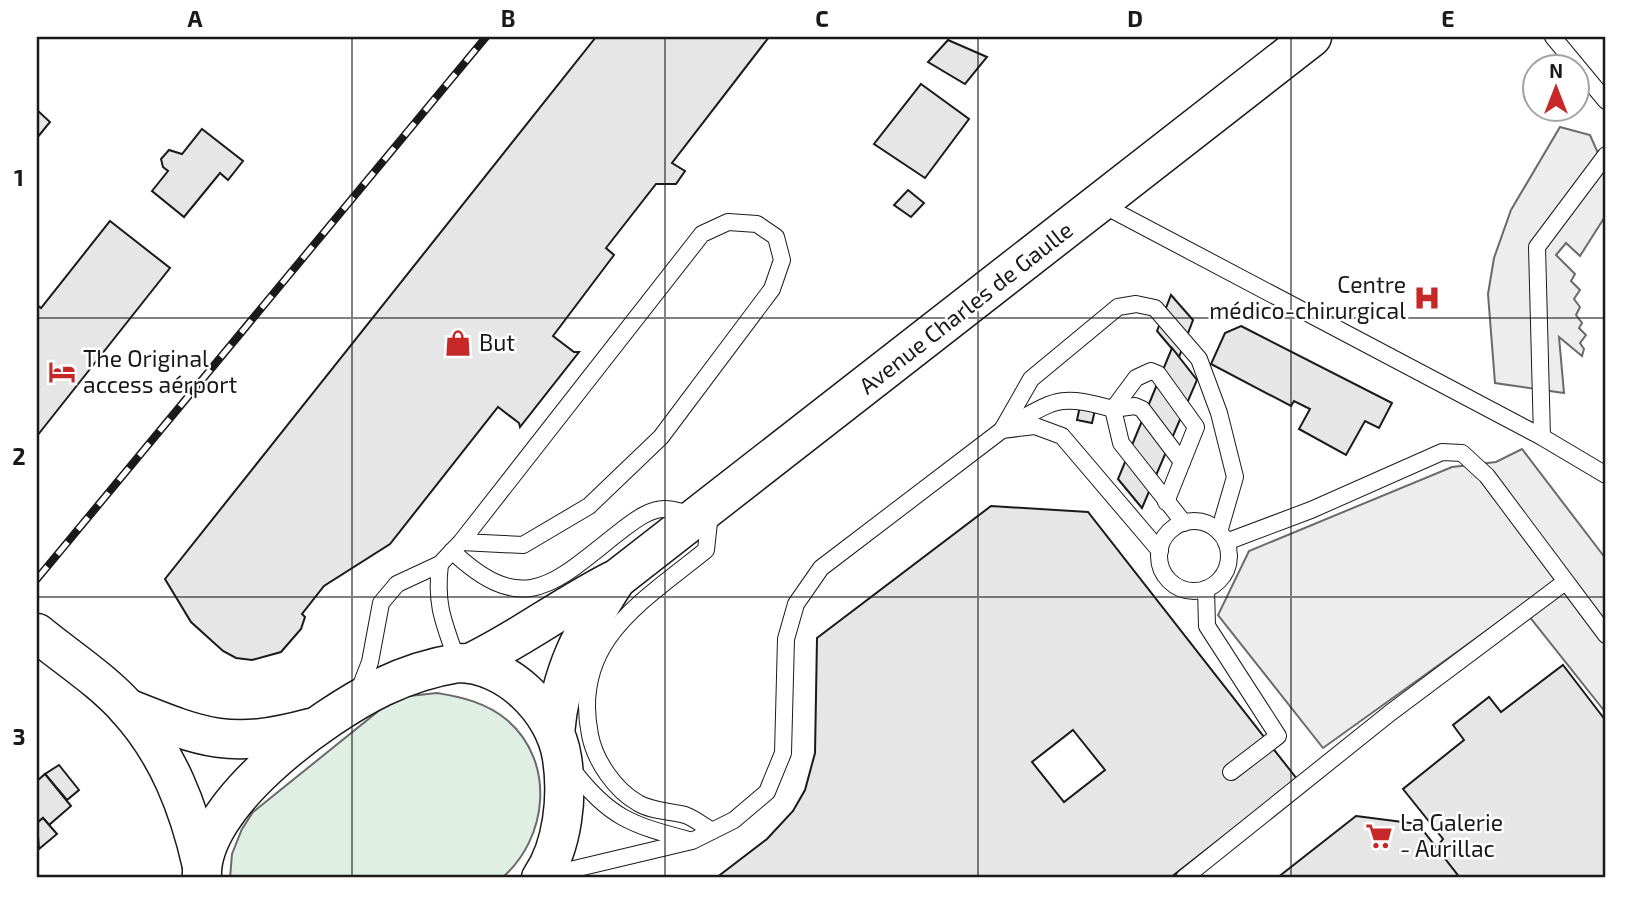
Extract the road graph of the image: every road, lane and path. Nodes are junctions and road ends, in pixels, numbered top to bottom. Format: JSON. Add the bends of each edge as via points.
{"nodes":[{"id":1,"x":1312,"y":37,"type":"edge"},
{"id":2,"x":1553,"y":37,"type":"edge"},
{"id":3,"x":1606,"y":101,"type":"edge"},
{"id":4,"x":1606,"y":155,"type":"edge"},
{"id":5,"x":1101,"y":204,"type":"junction"},
{"id":6,"x":1114,"y":409,"type":"junction"},
{"id":7,"x":1002,"y":430,"type":"junction"},
{"id":8,"x":1542,"y":438,"type":"junction"},
{"id":9,"x":1182,"y":461,"type":"junction"},
{"id":10,"x":1606,"y":475,"type":"edge"},
{"id":11,"x":1166,"y":502,"type":"junction"},
{"id":12,"x":704,"y":511,"type":"junction"},
{"id":13,"x":1184,"y":523,"type":"junction"},
{"id":14,"x":1223,"y":537,"type":"junction"},
{"id":15,"x":457,"y":547,"type":"junction"},
{"id":16,"x":1160,"y":551,"type":"junction"},
{"id":17,"x":440,"y":564,"type":"junction"},
{"id":18,"x":618,"y":578,"type":"junction"},
{"id":19,"x":1565,"y":582,"type":"junction"},
{"id":20,"x":1206,"y":589,"type":"junction"},
{"id":21,"x":37,"y":633,"type":"edge"},
{"id":22,"x":1606,"y":635,"type":"edge"},
{"id":23,"x":464,"y":663,"type":"junction"},
{"id":24,"x":354,"y":704,"type":"junction"},
{"id":25,"x":127,"y":708,"type":"junction"},
{"id":26,"x":320,"y":725,"type":"junction"},
{"id":27,"x":558,"y":745,"type":"junction"},
{"id":28,"x":1231,"y":772,"type":"dead end"},
{"id":29,"x":712,"y":831,"type":"junction"},
{"id":30,"x":691,"y":841,"type":"junction"},
{"id":31,"x":201,"y":874,"type":"edge"},
{"id":32,"x":542,"y":878,"type":"edge"},
{"id":33,"x":1184,"y":878,"type":"edge"}],
"edges":[{"from":1,"to":5,"type":"main road","name":"Avenue Charles de Gaulle"},
{"from":2,"to":3,"type":"lane"},
{"from":4,"to":8,"type":"lane","via":[[1537,247]]},
{"from":5,"to":8,"type":"lane"},
{"from":5,"to":12,"type":"main road","name":"Avenue Charles de Gaulle"},
{"from":6,"to":7,"type":"lane","via":[[1082,400],[1055,400]]},
{"from":6,"to":9,"type":"lane","via":[[1142,409]]},
{"from":6,"to":9,"type":"lane","via":[[1136,377],[1151,371],[1158,374],[1196,428]]},
{"from":6,"to":11,"type":"lane","via":[[1121,443]]},
{"from":7,"to":14,"type":"lane","via":[[1031,379],[1118,307],[1155,308],[1199,359],[1219,413],[1235,477]]},
{"from":7,"to":16,"type":"lane","via":[[1035,426],[1062,436]]},
{"from":7,"to":29,"type":"lane","via":[[821,568],[796,604],[786,639],[783,753],[767,792],[734,820]]},
{"from":8,"to":10,"type":"lane"},
{"from":9,"to":11,"type":"lane"},
{"from":11,"to":13,"type":"lane"},
{"from":12,"to":15,"type":"lane","via":[[664,509],[639,517],[557,580],[527,591],[498,587],[472,570]]},
{"from":12,"to":18,"type":"main road","name":"Avenue Charles de Gaulle"},
{"from":12,"to":29,"type":"lane","via":[[706,550],[616,626],[587,682],[585,709],[592,746],[614,783],[639,804],[688,816]]},
{"from":13,"to":14,"type":"lane","via":[[1203,523]]},
{"from":13,"to":16,"type":"lane","via":[[1167,534]]},
{"from":14,"to":19,"type":"lane","via":[[1311,510],[1442,452],[1461,453],[1487,476]]},
{"from":14,"to":20,"type":"lane","via":[[1228,566],[1216,584]]},
{"from":15,"to":15,"type":"lane","via":[[702,234],[728,222],[757,224],[776,237],[782,260],[772,289],[661,438],[589,506],[523,545]]},
{"from":15,"to":17,"type":"lane"},
{"from":16,"to":20,"type":"lane","via":[[1160,564],[1172,584],[1183,590]]},
{"from":17,"to":23,"type":"lane","via":[[436,592],[441,616]]},
{"from":17,"to":24,"type":"lane","via":[[397,584],[382,603],[370,662]]},
{"from":18,"to":23,"type":"main road","name":"Avenue Charles de Gaulle"},
{"from":18,"to":27,"type":"main road","name":"Avenue Charles de Gaulle","via":[[593,615],[565,672]]},
{"from":19,"to":22,"type":"lane"},
{"from":19,"to":33,"type":"lane","via":[[1321,763]]},
{"from":20,"to":28,"type":"lane","via":[[1207,626],[1278,736]]},
{"from":21,"to":25,"type":"main road"},
{"from":23,"to":24,"type":"main road","name":"Avenue Charles de Gaulle","via":[[392,683]]},
{"from":23,"to":27,"type":"main road","via":[[507,678],[533,700]]},
{"from":24,"to":26,"type":"main road","name":"Avenue Charles de Gaulle"},
{"from":25,"to":26,"type":"main road","via":[[197,736],[237,740],[266,740]]},
{"from":25,"to":31,"type":"main road","via":[[168,765],[191,820]]},
{"from":26,"to":31,"type":"main road","via":[[243,788],[217,824]]},
{"from":27,"to":30,"type":"lane","via":[[607,810],[640,827]]},
{"from":27,"to":32,"type":"main road","name":"Avenue Charles de Gaulle","via":[[564,805],[555,849]]},
{"from":29,"to":30,"type":"lane"},
{"from":30,"to":32,"type":"lane"}]}
